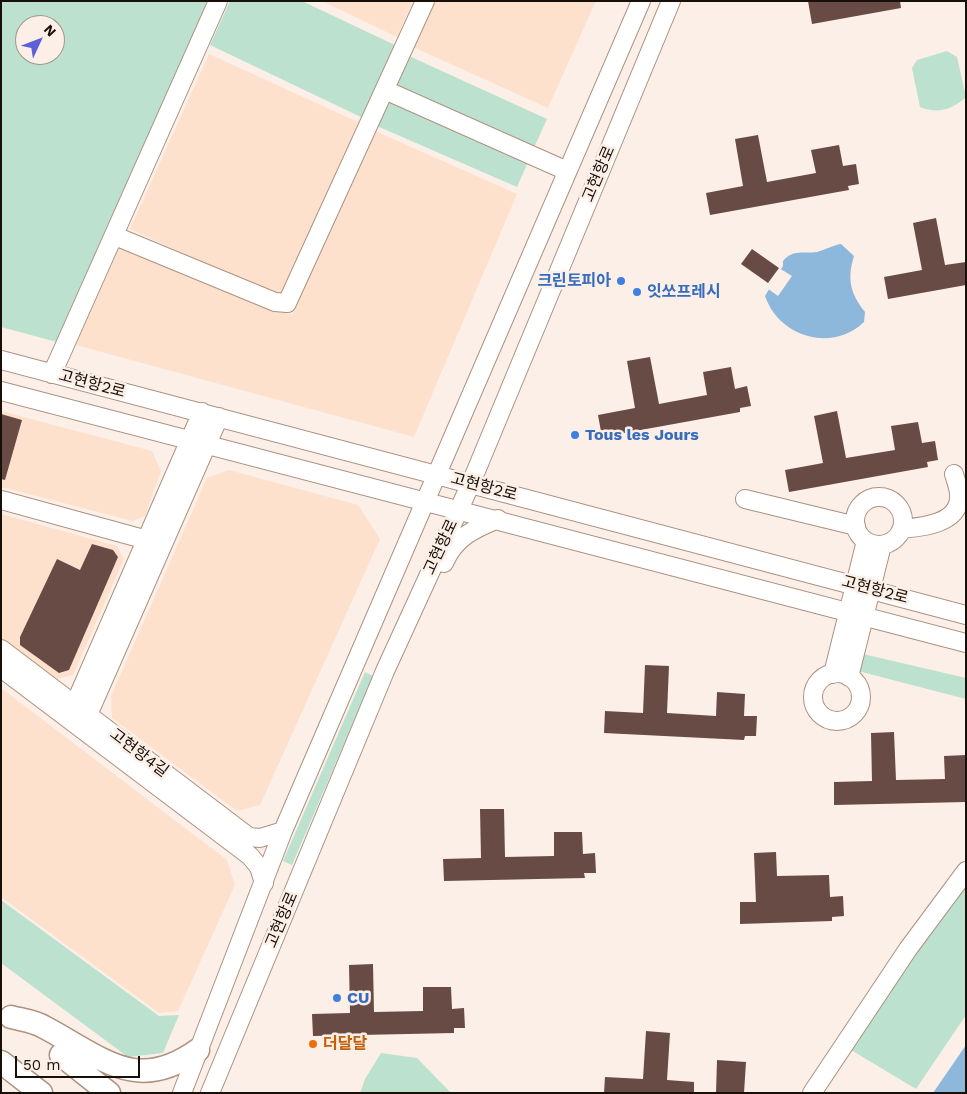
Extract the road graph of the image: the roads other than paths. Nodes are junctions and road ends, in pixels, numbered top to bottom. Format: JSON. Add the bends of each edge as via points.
{"nodes":[{"id":1,"x":218,"y":1,"type":"edge"},
{"id":2,"x":425,"y":1,"type":"edge"},
{"id":3,"x":641,"y":1,"type":"edge"},
{"id":4,"x":671,"y":1,"type":"edge"},
{"id":5,"x":385,"y":90,"type":"junction"},
{"id":6,"x":567,"y":171,"type":"junction"},
{"id":7,"x":115,"y":236,"type":"junction"},
{"id":8,"x":1,"y":360,"type":"edge"},
{"id":9,"x":52,"y":374,"type":"junction"},
{"id":10,"x":1,"y":390,"type":"edge"},
{"id":11,"x":202,"y":412,"type":"junction"},
{"id":12,"x":219,"y":417,"type":"junction"},
{"id":13,"x":199,"y":441,"type":"junction"},
{"id":14,"x":954,"y":474,"type":"dead end"},
{"id":15,"x":437,"y":475,"type":"junction"},
{"id":16,"x":471,"y":483,"type":"junction"},
{"id":17,"x":745,"y":498,"type":"dead end"},
{"id":18,"x":1,"y":500,"type":"edge"},
{"id":19,"x":425,"y":502,"type":"junction"},
{"id":20,"x":459,"y":511,"type":"junction"},
{"id":21,"x":498,"y":519,"type":"junction"},
{"id":22,"x":856,"y":526,"type":"junction"},
{"id":23,"x":902,"y":529,"type":"junction"},
{"id":24,"x":147,"y":540,"type":"junction"},
{"id":25,"x":874,"y":543,"type":"junction"},
{"id":26,"x":863,"y":586,"type":"junction"},
{"id":27,"x":847,"y":612,"type":"junction"},
{"id":28,"x":966,"y":615,"type":"edge"},
{"id":29,"x":865,"y":616,"type":"junction"},
{"id":30,"x":966,"y":643,"type":"edge"},
{"id":31,"x":1,"y":649,"type":"edge"},
{"id":32,"x":1,"y":668,"type":"edge"},
{"id":33,"x":385,"y":672,"type":"junction"},
{"id":34,"x":79,"y":717,"type":"junction"},
{"id":35,"x":283,"y":831,"type":"junction"},
{"id":36,"x":966,"y":871,"type":"edge"},
{"id":37,"x":264,"y":883,"type":"junction"},
{"id":38,"x":6,"y":1013,"type":"edge"},
{"id":39,"x":198,"y":1050,"type":"junction"},
{"id":40,"x":1,"y":1062,"type":"edge"},
{"id":41,"x":221,"y":1067,"type":"junction"},
{"id":42,"x":41,"y":1093,"type":"edge"},
{"id":43,"x":109,"y":1093,"type":"edge"},
{"id":44,"x":182,"y":1093,"type":"edge"},
{"id":45,"x":210,"y":1093,"type":"edge"},
{"id":46,"x":216,"y":1093,"type":"edge"},
{"id":47,"x":812,"y":1093,"type":"edge"}],
"edges":[{"from":1,"to":7,"type":"street"},
{"from":2,"to":5,"type":"street"},
{"from":3,"to":6,"type":"street","name":"고현항로"},
{"from":4,"to":16,"type":"street","name":"고현항로"},
{"from":5,"to":6,"type":"street"},
{"from":5,"to":7,"type":"street","via":[[287,303],[275,302]]},
{"from":6,"to":15,"type":"street","name":"고현항로"},
{"from":7,"to":9,"type":"street"},
{"from":8,"to":9,"type":"street","name":"고현항2로"},
{"from":9,"to":11,"type":"street","name":"고현항2로"},
{"from":10,"to":13,"type":"street","name":"고현항2로"},
{"from":11,"to":12,"type":"street","name":"고현항2로"},
{"from":11,"to":13,"type":"street"},
{"from":12,"to":13,"type":"street"},
{"from":12,"to":15,"type":"street","name":"고현항2로"},
{"from":13,"to":19,"type":"street","name":"고현항2로"},
{"from":13,"to":24,"type":"street"},
{"from":13,"to":34,"type":"street"},
{"from":14,"to":23,"type":"street","via":[[959,498],[954,514],[938,523]]},
{"from":15,"to":16,"type":"street","name":"고현항2로"},
{"from":15,"to":19,"type":"street","name":"고현항로"},
{"from":16,"to":20,"type":"street","name":"고현항로"},
{"from":16,"to":26,"type":"street","name":"고현항2로"},
{"from":17,"to":22,"type":"street"},
{"from":18,"to":24,"type":"street"},
{"from":19,"to":20,"type":"street","name":"고현항2로"},
{"from":19,"to":35,"type":"street","name":"고현항로"},
{"from":20,"to":21,"type":"street","name":"고현항2로"},
{"from":20,"to":33,"type":"street","name":"고현항로"},
{"from":21,"to":27,"type":"street","name":"고현항2로"},
{"from":21,"to":33,"type":"street","via":[[460,538],[450,549],[405,652]]},
{"from":22,"to":23,"type":"street","via":[[858,510],[878,497],[899,507]]},
{"from":22,"to":25,"type":"street","via":[[859,534]]},
{"from":23,"to":25,"type":"street","via":[[892,541]]},
{"from":24,"to":34,"type":"street"},
{"from":25,"to":26,"type":"street"},
{"from":26,"to":27,"type":"street"},
{"from":26,"to":28,"type":"street","name":"고현항2로"},
{"from":26,"to":29,"type":"street"},
{"from":27,"to":29,"type":"street","name":"고현항2로"},
{"from":27,"to":29,"type":"street","via":[[841,675]]},
{"from":29,"to":30,"type":"street","name":"고현항2로"},
{"from":31,"to":34,"type":"street","name":"고현항4길"},
{"from":32,"to":34,"type":"street","name":"고현항4길"},
{"from":33,"to":41,"type":"street","name":"고현항로"},
{"from":34,"to":35,"type":"street","name":"고현항4길","via":[[249,837],[260,838]]},
{"from":34,"to":37,"type":"street","name":"고현항4길","via":[[250,856]]},
{"from":35,"to":37,"type":"street","name":"고현항로"},
{"from":36,"to":47,"type":"street","via":[[908,948]]},
{"from":37,"to":39,"type":"street","name":"고현항로"},
{"from":38,"to":39,"type":"main road","via":[[45,1027],[121,1080],[140,1087],[158,1085],[175,1075]]},
{"from":38,"to":43,"type":"main road"},
{"from":39,"to":44,"type":"street","name":"고현항로"},
{"from":40,"to":42,"type":"main road"},
{"from":41,"to":45,"type":"street","name":"고현항로"},
{"from":41,"to":46,"type":"street"}]}
